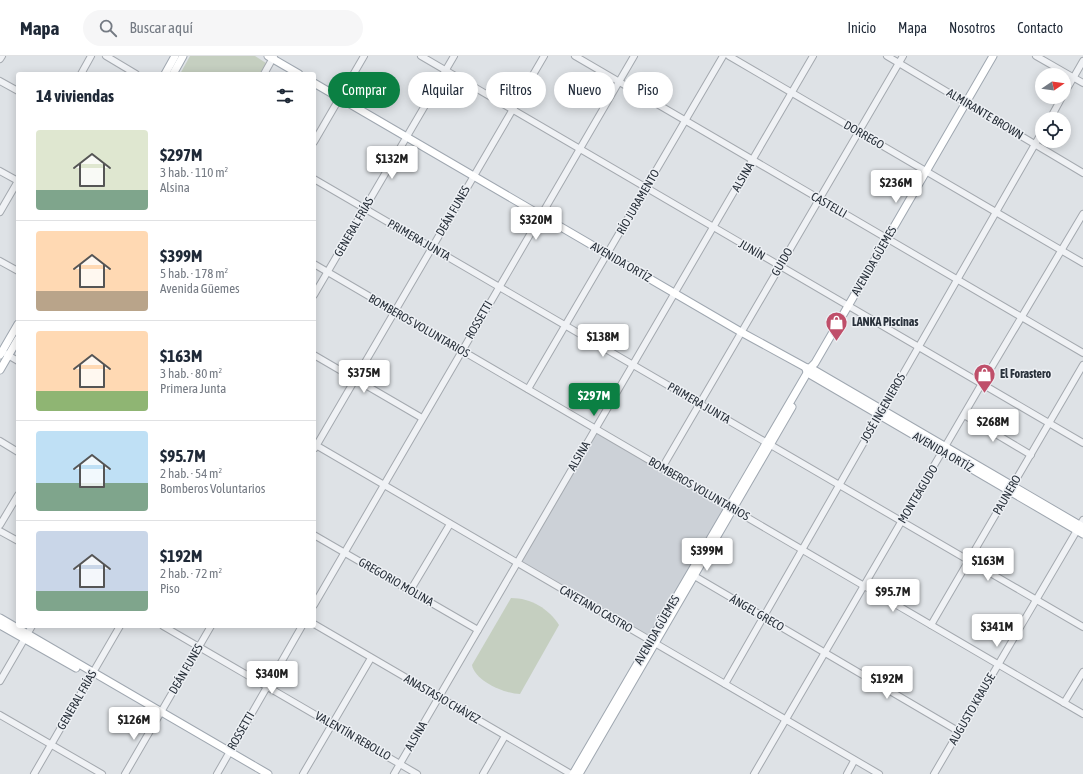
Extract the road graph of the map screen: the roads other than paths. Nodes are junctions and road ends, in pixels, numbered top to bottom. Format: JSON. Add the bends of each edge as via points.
{"nodes":[{"id":1,"x":2,"y":56,"type":"edge"},
{"id":2,"x":91,"y":56,"type":"edge"},
{"id":3,"x":106,"y":56,"type":"edge"},
{"id":4,"x":175,"y":56,"type":"edge"},
{"id":5,"x":184,"y":56,"type":"edge"},
{"id":6,"x":364,"y":56,"type":"edge"},
{"id":7,"x":421,"y":56,"type":"edge"},
{"id":8,"x":454,"y":56,"type":"edge"},
{"id":9,"x":544,"y":56,"type":"edge"},
{"id":10,"x":575,"y":56,"type":"edge"},
{"id":11,"x":634,"y":56,"type":"edge"},
{"id":12,"x":723,"y":56,"type":"edge"},
{"id":13,"x":729,"y":56,"type":"edge"},
{"id":14,"x":813,"y":56,"type":"edge"},
{"id":15,"x":887,"y":56,"type":"edge"},
{"id":16,"x":903,"y":56,"type":"edge"},
{"id":17,"x":993,"y":56,"type":"edge"},
{"id":18,"x":1036,"y":56,"type":"edge"},
{"id":19,"x":272,"y":57,"type":"edge"},
{"id":20,"x":0,"y":59,"type":"edge"},
{"id":21,"x":1083,"y":61,"type":"edge"},
{"id":22,"x":899,"y":63,"type":"junction"},
{"id":23,"x":446,"y":70,"type":"junction"},
{"id":24,"x":82,"y":72,"type":"edge"},
{"id":25,"x":133,"y":72,"type":"edge"},
{"id":26,"x":166,"y":72,"type":"edge"},
{"id":27,"x":174,"y":72,"type":"edge"},
{"id":28,"x":265,"y":72,"type":"edge"},
{"id":29,"x":296,"y":72,"type":"edge"},
{"id":30,"x":355,"y":72,"type":"edge"},
{"id":31,"x":1073,"y":78,"type":"junction"},
{"id":32,"x":0,"y":81,"type":"edge"},
{"id":33,"x":619,"y":82,"type":"junction"},
{"id":34,"x":1071,"y":82,"type":"edge"},
{"id":35,"x":1083,"y":83,"type":"edge"},
{"id":36,"x":316,"y":84,"type":"edge"},
{"id":37,"x":16,"y":90,"type":"edge"},
{"id":38,"x":328,"y":91,"type":"edge"},
{"id":39,"x":792,"y":93,"type":"junction"},
{"id":40,"x":966,"y":103,"type":"junction"},
{"id":41,"x":334,"y":108,"type":"edge"},
{"id":42,"x":357,"y":108,"type":"edge"},
{"id":43,"x":512,"y":109,"type":"junction"},
{"id":44,"x":686,"y":121,"type":"junction"},
{"id":45,"x":858,"y":132,"type":"junction"},
{"id":46,"x":407,"y":137,"type":"junction"},
{"id":47,"x":316,"y":139,"type":"edge"},
{"id":48,"x":1035,"y":144,"type":"joint"},
{"id":49,"x":580,"y":148,"type":"junction"},
{"id":50,"x":1042,"y":148,"type":"edge"},
{"id":51,"x":752,"y":160,"type":"junction"},
{"id":52,"x":0,"y":171,"type":"edge"},
{"id":53,"x":926,"y":171,"type":"junction"},
{"id":54,"x":1083,"y":173,"type":"edge"},
{"id":55,"x":474,"y":176,"type":"junction"},
{"id":56,"x":16,"y":180,"type":"edge"},
{"id":57,"x":316,"y":180,"type":"edge"},
{"id":58,"x":16,"y":184,"type":"edge"},
{"id":59,"x":646,"y":188,"type":"junction"},
{"id":60,"x":819,"y":199,"type":"junction"},
{"id":61,"x":365,"y":208,"type":"junction"},
{"id":62,"x":0,"y":212,"type":"edge"},
{"id":63,"x":996,"y":212,"type":"junction"},
{"id":64,"x":1083,"y":214,"type":"edge"},
{"id":65,"x":541,"y":215,"type":"junction"},
{"id":66,"x":713,"y":227,"type":"junction"},
{"id":67,"x":887,"y":238,"type":"junction"},
{"id":68,"x":432,"y":247,"type":"junction"},
{"id":69,"x":1061,"y":250,"type":"junction"},
{"id":70,"x":608,"y":254,"type":"junction"},
{"id":71,"x":0,"y":261,"type":"edge"},
{"id":72,"x":1083,"y":263,"type":"edge"},
{"id":73,"x":316,"y":265,"type":"edge"},
{"id":74,"x":780,"y":266,"type":"junction"},
{"id":75,"x":16,"y":270,"type":"edge"},
{"id":76,"x":328,"y":272,"type":"junction"},
{"id":77,"x":957,"y":280,"type":"junction"},
{"id":78,"x":499,"y":286,"type":"junction"},
{"id":79,"x":316,"y":292,"type":"edge"},
{"id":80,"x":674,"y":293,"type":"junction"},
{"id":81,"x":848,"y":306,"type":"junction"},
{"id":82,"x":394,"y":311,"type":"junction"},
{"id":83,"x":1022,"y":317,"type":"junction"},
{"id":84,"x":566,"y":325,"type":"junction"},
{"id":85,"x":16,"y":328,"type":"edge"},
{"id":86,"x":741,"y":332,"type":"junction"},
{"id":87,"x":16,"y":341,"type":"edge"},
{"id":88,"x":918,"y":347,"type":"junction"},
{"id":89,"x":461,"y":350,"type":"junction"},
{"id":90,"x":3,"y":353,"type":"edge"},
{"id":91,"x":1083,"y":353,"type":"edge"},
{"id":92,"x":316,"y":356,"type":"edge"},
{"id":93,"x":16,"y":360,"type":"edge"},
{"id":94,"x":633,"y":364,"type":"junction"},
{"id":95,"x":1083,"y":365,"type":"edge"},
{"id":96,"x":810,"y":369,"type":"junction"},
{"id":97,"x":0,"y":370,"type":"edge"},
{"id":98,"x":355,"y":379,"type":"junction"},
{"id":99,"x":981,"y":385,"type":"junction"},
{"id":100,"x":528,"y":390,"type":"junction"},
{"id":101,"x":700,"y":403,"type":"junction"},
{"id":102,"x":881,"y":413,"type":"junction"},
{"id":103,"x":964,"y":415,"type":"junction"},
{"id":104,"x":422,"y":418,"type":"junction"},
{"id":105,"x":1049,"y":423,"type":"junction"},
{"id":106,"x":595,"y":429,"type":"junction"},
{"id":107,"x":0,"y":441,"type":"edge"},
{"id":108,"x":768,"y":443,"type":"junction"},
{"id":109,"x":1083,"y":443,"type":"edge"},
{"id":110,"x":316,"y":444,"type":"edge"},
{"id":111,"x":316,"y":447,"type":"edge"},
{"id":112,"x":945,"y":449,"type":"junction"},
{"id":113,"x":16,"y":451,"type":"edge"},
{"id":114,"x":1031,"y":455,"type":"junction"},
{"id":115,"x":662,"y":468,"type":"junction"},
{"id":116,"x":838,"y":484,"type":"junction"},
{"id":117,"x":383,"y":485,"type":"junction"},
{"id":118,"x":1011,"y":489,"type":"junction"},
{"id":119,"x":16,"y":498,"type":"edge"},
{"id":120,"x":731,"y":508,"type":"junction"},
{"id":121,"x":902,"y":521,"type":"junction"},
{"id":122,"x":450,"y":524,"type":"junction"},
{"id":123,"x":0,"y":526,"type":"edge"},
{"id":124,"x":1081,"y":528,"type":"edge"},
{"id":125,"x":0,"y":530,"type":"edge"},
{"id":126,"x":316,"y":538,"type":"edge"},
{"id":127,"x":16,"y":540,"type":"edge"},
{"id":128,"x":802,"y":549,"type":"junction"},
{"id":129,"x":345,"y":552,"type":"junction"},
{"id":130,"x":969,"y":560,"type":"junction"},
{"id":131,"x":517,"y":563,"type":"junction"},
{"id":132,"x":692,"y":575,"type":"junction"},
{"id":133,"x":864,"y":586,"type":"junction"},
{"id":134,"x":410,"y":591,"type":"junction"},
{"id":135,"x":1036,"y":599,"type":"junction"},
{"id":136,"x":316,"y":602,"type":"edge"},
{"id":137,"x":763,"y":617,"type":"junction"},
{"id":138,"x":0,"y":618,"type":"edge"},
{"id":139,"x":0,"y":625,"type":"edge"},
{"id":140,"x":316,"y":625,"type":"edge"},
{"id":141,"x":931,"y":625,"type":"junction"},
{"id":142,"x":1083,"y":627,"type":"edge"},
{"id":143,"x":31,"y":628,"type":"edge"},
{"id":144,"x":119,"y":628,"type":"edge"},
{"id":145,"x":166,"y":628,"type":"edge"},
{"id":146,"x":210,"y":628,"type":"edge"},
{"id":147,"x":301,"y":628,"type":"edge"},
{"id":148,"x":478,"y":630,"type":"junction"},
{"id":149,"x":26,"y":636,"type":"junction"},
{"id":150,"x":653,"y":642,"type":"junction"},
{"id":151,"x":199,"y":647,"type":"junction"},
{"id":152,"x":825,"y":653,"type":"junction"},
{"id":153,"x":371,"y":658,"type":"junction"},
{"id":154,"x":998,"y":664,"type":"junction"},
{"id":155,"x":1083,"y":672,"type":"edge"},
{"id":156,"x":92,"y":674,"type":"junction"},
{"id":157,"x":0,"y":681,"type":"edge"},
{"id":158,"x":725,"y":684,"type":"junction"},
{"id":159,"x":267,"y":686,"type":"junction"},
{"id":160,"x":438,"y":697,"type":"junction"},
{"id":161,"x":1064,"y":703,"type":"junction"},
{"id":162,"x":0,"y":714,"type":"edge"},
{"id":163,"x":1083,"y":714,"type":"edge"},
{"id":164,"x":160,"y":715,"type":"junction"},
{"id":165,"x":786,"y":720,"type":"junction"},
{"id":166,"x":332,"y":724,"type":"junction"},
{"id":167,"x":958,"y":731,"type":"junction"},
{"id":168,"x":505,"y":736,"type":"junction"},
{"id":169,"x":51,"y":744,"type":"junction"},
{"id":170,"x":228,"y":754,"type":"junction"},
{"id":171,"x":854,"y":760,"type":"junction"},
{"id":172,"x":400,"y":764,"type":"junction"},
{"id":173,"x":34,"y":774,"type":"edge"},
{"id":174,"x":102,"y":774,"type":"edge"},
{"id":175,"x":125,"y":774,"type":"edge"},
{"id":176,"x":217,"y":774,"type":"edge"},
{"id":177,"x":258,"y":774,"type":"edge"},
{"id":178,"x":268,"y":774,"type":"edge"},
{"id":179,"x":303,"y":774,"type":"edge"},
{"id":180,"x":394,"y":774,"type":"edge"},
{"id":181,"x":418,"y":774,"type":"edge"},
{"id":182,"x":483,"y":774,"type":"edge"},
{"id":183,"x":572,"y":774,"type":"edge"},
{"id":184,"x":579,"y":774,"type":"edge"},
{"id":185,"x":754,"y":774,"type":"edge"},
{"id":186,"x":846,"y":774,"type":"edge"},
{"id":187,"x":879,"y":774,"type":"edge"},
{"id":188,"x":934,"y":774,"type":"edge"}],
"edges":[{"from":1,"to":20,"type":"street"},
{"from":2,"to":24,"type":"street"},
{"from":3,"to":25,"type":"street"},
{"from":4,"to":26,"type":"main road"},
{"from":5,"to":27,"type":"main road"},
{"from":6,"to":30,"type":"street"},
{"from":7,"to":23,"type":"street","name":"JUNÍN"},
{"from":8,"to":23,"type":"street","name":"GENERAL FRÍAS"},
{"from":9,"to":43,"type":"street","name":"DEÁN FUNES"},
{"from":10,"to":33,"type":"street","name":"CASTELLI"},
{"from":11,"to":33,"type":"street","name":"ROSSETTI"},
{"from":12,"to":44,"type":"street","name":"RÍO JURAMENTO"},
{"from":13,"to":39,"type":"street","name":"DORREGO"},
{"from":14,"to":39,"type":"street","name":"ALSINA"},
{"from":15,"to":22,"type":"street","name":"ALMIRANTE BROWN"},
{"from":16,"to":22,"type":"street","name":"GUIDO"},
{"from":17,"to":40,"type":"main road","name":"AVENIDA GÜEMES"},
{"from":18,"to":31,"type":"street"},
{"from":19,"to":28,"type":"street"},
{"from":19,"to":29,"type":"main road"},
{"from":21,"to":31,"type":"street"},
{"from":22,"to":40,"type":"street","name":"ALMIRANTE BROWN"},
{"from":22,"to":45,"type":"street","name":"GUIDO"},
{"from":23,"to":43,"type":"street","name":"JUNÍN"},
{"from":23,"to":46,"type":"street","name":"GENERAL FRÍAS"},
{"from":31,"to":34,"type":"street"},
{"from":31,"to":35,"type":"street"},
{"from":32,"to":37,"type":"street"},
{"from":33,"to":44,"type":"street","name":"CASTELLI"},
{"from":33,"to":49,"type":"street","name":"ROSSETTI"},
{"from":36,"to":38,"type":"main road","name":"AVENIDA ORTÍZ"},
{"from":39,"to":45,"type":"street","name":"DORREGO"},
{"from":39,"to":51,"type":"street","name":"ALSINA"},
{"from":40,"to":48,"type":"street","name":"ALMIRANTE BROWN"},
{"from":40,"to":53,"type":"main road","name":"AVENIDA GÜEMES"},
{"from":41,"to":47,"type":"street"},
{"from":42,"to":46,"type":"main road","name":"AVENIDA ORTÍZ"},
{"from":43,"to":49,"type":"street","name":"JUNÍN"},
{"from":43,"to":55,"type":"street","name":"DEÁN FUNES"},
{"from":44,"to":51,"type":"street","name":"CASTELLI"},
{"from":44,"to":59,"type":"street","name":"RÍO JURAMENTO"},
{"from":45,"to":53,"type":"street","name":"DORREGO"},
{"from":45,"to":60,"type":"street","name":"GUIDO"},
{"from":46,"to":55,"type":"main road","name":"AVENIDA ORTÍZ"},
{"from":46,"to":61,"type":"street","name":"GENERAL FRÍAS"},
{"from":48,"to":63,"type":"street","name":"JOSÉ INGENIEROS"},
{"from":49,"to":59,"type":"street","name":"JUNÍN"},
{"from":49,"to":65,"type":"street","name":"ROSSETTI"},
{"from":50,"to":54,"type":"street","name":"ALMIRANTE BROWN"},
{"from":51,"to":60,"type":"street","name":"CASTELLI"},
{"from":51,"to":66,"type":"street","name":"ALSINA"},
{"from":52,"to":56,"type":"street"},
{"from":53,"to":63,"type":"street","name":"DORREGO"},
{"from":53,"to":67,"type":"main road","name":"AVENIDA GÜEMES"},
{"from":55,"to":65,"type":"main road","name":"AVENIDA ORTÍZ"},
{"from":55,"to":68,"type":"street","name":"DEÁN FUNES"},
{"from":57,"to":61,"type":"street","name":"PRIMERA JUNTA"},
{"from":58,"to":62,"type":"street"},
{"from":59,"to":66,"type":"street","name":"JUNÍN"},
{"from":59,"to":70,"type":"street","name":"RÍO JURAMENTO"},
{"from":60,"to":67,"type":"street","name":"CASTELLI"},
{"from":60,"to":74,"type":"street","name":"GUIDO"},
{"from":61,"to":68,"type":"street","name":"PRIMERA JUNTA"},
{"from":61,"to":76,"type":"street","name":"GENERAL FRÍAS"},
{"from":63,"to":69,"type":"street","name":"DORREGO"},
{"from":63,"to":77,"type":"street","name":"JOSÉ INGENIEROS"},
{"from":64,"to":69,"type":"street","name":"MONTEAGUDO"},
{"from":65,"to":70,"type":"main road","name":"AVENIDA ORTÍZ"},
{"from":65,"to":78,"type":"street","name":"ROSSETTI"},
{"from":66,"to":74,"type":"street","name":"JUNÍN"},
{"from":66,"to":80,"type":"street","name":"ALSINA"},
{"from":67,"to":77,"type":"street","name":"CASTELLI"},
{"from":67,"to":81,"type":"main road","name":"AVENIDA GÜEMES"},
{"from":68,"to":78,"type":"street","name":"PRIMERA JUNTA"},
{"from":68,"to":82,"type":"street","name":"DEÁN FUNES"},
{"from":69,"to":72,"type":"street","name":"DORREGO"},
{"from":69,"to":83,"type":"street","name":"MONTEAGUDO"},
{"from":70,"to":80,"type":"main road","name":"AVENIDA ORTÍZ"},
{"from":70,"to":84,"type":"street","name":"RÍO JURAMENTO"},
{"from":71,"to":75,"type":"street"},
{"from":73,"to":76,"type":"street","name":"BOMBEROS VOLUNTARIOS"},
{"from":74,"to":81,"type":"street","name":"JUNÍN"},
{"from":74,"to":86,"type":"street","name":"GUIDO"},
{"from":76,"to":79,"type":"street","name":"GENERAL FRÍAS"},
{"from":76,"to":82,"type":"street","name":"BOMBEROS VOLUNTARIOS"},
{"from":77,"to":83,"type":"street","name":"CASTELLI"},
{"from":77,"to":88,"type":"street","name":"JOSÉ INGENIEROS"},
{"from":78,"to":84,"type":"street","name":"PRIMERA JUNTA"},
{"from":78,"to":89,"type":"street","name":"ROSSETTI"},
{"from":80,"to":86,"type":"main road","name":"AVENIDA ORTÍZ"},
{"from":80,"to":94,"type":"street","name":"ALSINA"},
{"from":81,"to":88,"type":"street","name":"JUNÍN"},
{"from":81,"to":96,"type":"main road","name":"AVENIDA GÜEMES"},
{"from":82,"to":89,"type":"street","name":"BOMBEROS VOLUNTARIOS"},
{"from":82,"to":98,"type":"street","name":"DEÁN FUNES"},
{"from":83,"to":91,"type":"street","name":"CASTELLI"},
{"from":83,"to":99,"type":"street","name":"MONTEAGUDO"},
{"from":84,"to":94,"type":"street","name":"PRIMERA JUNTA"},
{"from":84,"to":100,"type":"street","name":"RÍO JURAMENTO"},
{"from":85,"to":90,"type":"main road"},
{"from":86,"to":96,"type":"main road","name":"AVENIDA ORTÍZ"},
{"from":86,"to":101,"type":"street","name":"GUIDO"},
{"from":87,"to":90,"type":"main road"},
{"from":88,"to":99,"type":"street","name":"JUNÍN"},
{"from":88,"to":102,"type":"street","name":"JOSÉ INGENIEROS"},
{"from":89,"to":100,"type":"street","name":"BOMBEROS VOLUNTARIOS"},
{"from":89,"to":104,"type":"street","name":"ROSSETTI"},
{"from":90,"to":93,"type":"street"},
{"from":90,"to":97,"type":"main road"},
{"from":92,"to":98,"type":"street"},
{"from":94,"to":101,"type":"street","name":"PRIMERA JUNTA"},
{"from":94,"to":106,"type":"street","name":"ALSINA"},
{"from":95,"to":105,"type":"street","name":"PAUNERO"},
{"from":96,"to":102,"type":"main road","name":"AVENIDA ORTÍZ"},
{"from":96,"to":108,"type":"main road","name":"AVENIDA GÜEMES"},
{"from":98,"to":104,"type":"street"},
{"from":98,"to":110,"type":"street","name":"DEÁN FUNES"},
{"from":99,"to":103,"type":"street","name":"MONTEAGUDO"},
{"from":99,"to":105,"type":"street","name":"JUNÍN"},
{"from":100,"to":106,"type":"street","name":"BOMBEROS VOLUNTARIOS"},
{"from":101,"to":108,"type":"street","name":"PRIMERA JUNTA"},
{"from":101,"to":115,"type":"street","name":"GUIDO"},
{"from":102,"to":112,"type":"main road","name":"AVENIDA ORTÍZ"},
{"from":102,"to":116,"type":"street","name":"JOSÉ INGENIEROS"},
{"from":103,"to":112,"type":"street","name":"MONTEAGUDO"},
{"from":103,"to":114,"type":"street"},
{"from":104,"to":117,"type":"street","name":"ROSSETTI"},
{"from":105,"to":109,"type":"street","name":"JUNÍN"},
{"from":105,"to":114,"type":"street","name":"PAUNERO"},
{"from":106,"to":115,"type":"street","name":"BOMBEROS VOLUNTARIOS"},
{"from":106,"to":131,"type":"street","name":"ALSINA"},
{"from":107,"to":113,"type":"street"},
{"from":108,"to":116,"type":"street","name":"PRIMERA JUNTA"},
{"from":108,"to":120,"type":"main road","name":"AVENIDA GÜEMES"},
{"from":111,"to":117,"type":"street","name":"CAYETANO CASTRO"},
{"from":112,"to":118,"type":"main road","name":"AVENIDA ORTÍZ"},
{"from":112,"to":121,"type":"street","name":"MONTEAGUDO"},
{"from":114,"to":118,"type":"street","name":"PAUNERO"},
{"from":115,"to":120,"type":"street","name":"BOMBEROS VOLUNTARIOS"},
{"from":116,"to":121,"type":"street","name":"PRIMERA JUNTA"},
{"from":116,"to":128,"type":"street","name":"JOSÉ INGENIEROS"},
{"from":117,"to":122,"type":"street","name":"CAYETANO CASTRO"},
{"from":117,"to":129,"type":"street","name":"ROSSETTI"},
{"from":118,"to":124,"type":"main road","name":"AVENIDA ORTÍZ"},
{"from":118,"to":130,"type":"street","name":"PAUNERO"},
{"from":119,"to":123,"type":"street"},
{"from":120,"to":128,"type":"street","name":"BOMBEROS VOLUNTARIOS"},
{"from":120,"to":132,"type":"main road","name":"AVENIDA GÜEMES"},
{"from":121,"to":130,"type":"street","name":"PRIMERA JUNTA"},
{"from":121,"to":133,"type":"street","name":"MONTEAGUDO"},
{"from":122,"to":131,"type":"street","name":"CAYETANO CASTRO"},
{"from":122,"to":134,"type":"street"},
{"from":124,"to":135,"type":"street","name":"AUGUSTO KRAUSE"},
{"from":125,"to":127,"type":"street"},
{"from":126,"to":129,"type":"street","name":"GREGORIO MOLINA"},
{"from":128,"to":133,"type":"street","name":"BOMBEROS VOLUNTARIOS"},
{"from":128,"to":137,"type":"street","name":"JOSÉ INGENIEROS"},
{"from":129,"to":134,"type":"street","name":"GREGORIO MOLINA"},
{"from":129,"to":136,"type":"street","name":"ROSSETTI"},
{"from":130,"to":135,"type":"street","name":"PRIMERA JUNTA"},
{"from":130,"to":141,"type":"street","name":"PAUNERO"},
{"from":131,"to":148,"type":"street","name":"ALSINA"},
{"from":131,"to":150,"type":"street","name":"CAYETANO CASTRO"},
{"from":132,"to":137,"type":"street","name":"ÁNGEL GRECO"},
{"from":132,"to":150,"type":"main road","name":"AVENIDA GÜEMES"},
{"from":133,"to":141,"type":"street","name":"BOMBEROS VOLUNTARIOS"},
{"from":133,"to":152,"type":"street","name":"MONTEAGUDO"},
{"from":134,"to":148,"type":"street","name":"GREGORIO MOLINA"},
{"from":135,"to":142,"type":"street","name":"PRIMERA JUNTA"},
{"from":135,"to":154,"type":"street","name":"AUGUSTO KRAUSE"},
{"from":137,"to":152,"type":"street","name":"ÁNGEL GRECO"},
{"from":137,"to":158,"type":"street","name":"JOSÉ INGENIEROS"},
{"from":138,"to":149,"type":"main road"},
{"from":139,"to":149,"type":"main road"},
{"from":140,"to":153,"type":"street","name":"ANASTASIO CHÁVEZ"},
{"from":141,"to":154,"type":"street","name":"BOMBEROS VOLUNTARIOS"},
{"from":143,"to":149,"type":"street"},
{"from":144,"to":156,"type":"street","name":"GENERAL FRÍAS"},
{"from":145,"to":151,"type":"street","name":"VALENTÍN REBOLLO"},
{"from":146,"to":151,"type":"street","name":"DEÁN FUNES"},
{"from":147,"to":159,"type":"street","name":"ROSSETTI"},
{"from":148,"to":160,"type":"street","name":"ALSINA"},
{"from":149,"to":156,"type":"main road"},
{"from":149,"to":157,"type":"street"},
{"from":150,"to":158,"type":"street","name":"CAYETANO CASTRO"},
{"from":150,"to":183,"type":"main road","name":"AVENIDA GÜEMES"},
{"from":150,"to":184,"type":"main road","name":"AVENIDA GÜEMES"},
{"from":151,"to":159,"type":"street","name":"VALENTÍN REBOLLO"},
{"from":151,"to":164,"type":"street","name":"DEÁN FUNES"},
{"from":152,"to":165,"type":"street","name":"MONTEAGUDO"},
{"from":152,"to":167,"type":"street","name":"ÁNGEL GRECO"},
{"from":153,"to":160,"type":"street","name":"ANASTASIO CHÁVEZ"},
{"from":153,"to":166,"type":"street"},
{"from":154,"to":161,"type":"street","name":"BOMBEROS VOLUNTARIOS"},
{"from":154,"to":167,"type":"street","name":"AUGUSTO KRAUSE"},
{"from":155,"to":161,"type":"street"},
{"from":156,"to":164,"type":"main road"},
{"from":156,"to":169,"type":"street","name":"GENERAL FRÍAS"},
{"from":158,"to":165,"type":"street","name":"CAYETANO CASTRO"},
{"from":159,"to":166,"type":"street","name":"VALENTÍN REBOLLO"},
{"from":159,"to":170,"type":"street","name":"ROSSETTI"},
{"from":160,"to":168,"type":"street","name":"ANASTASIO CHÁVEZ"},
{"from":160,"to":172,"type":"street","name":"ALSINA"},
{"from":161,"to":163,"type":"street","name":"BOMBEROS VOLUNTARIOS"},
{"from":162,"to":169,"type":"street"},
{"from":164,"to":170,"type":"main road"},
{"from":164,"to":175,"type":"street","name":"DEÁN FUNES"},
{"from":165,"to":171,"type":"street","name":"CAYETANO CASTRO"},
{"from":165,"to":185,"type":"street","name":"MONTEAGUDO"},
{"from":166,"to":172,"type":"street","name":"VALENTÍN REBOLLO"},
{"from":166,"to":179,"type":"street"},
{"from":167,"to":188,"type":"street","name":"AUGUSTO KRAUSE"},
{"from":168,"to":182,"type":"street"},
{"from":168,"to":183,"type":"street","name":"ANASTASIO CHÁVEZ"},
{"from":169,"to":173,"type":"street","name":"GENERAL FRÍAS"},
{"from":169,"to":174,"type":"street"},
{"from":170,"to":176,"type":"street","name":"ROSSETTI"},
{"from":170,"to":177,"type":"main road"},
{"from":170,"to":178,"type":"main road"},
{"from":171,"to":186,"type":"street"},
{"from":171,"to":187,"type":"street","name":"CAYETANO CASTRO"},
{"from":172,"to":180,"type":"street","name":"ALSINA"},
{"from":172,"to":181,"type":"street","name":"VALENTÍN REBOLLO"}]}
